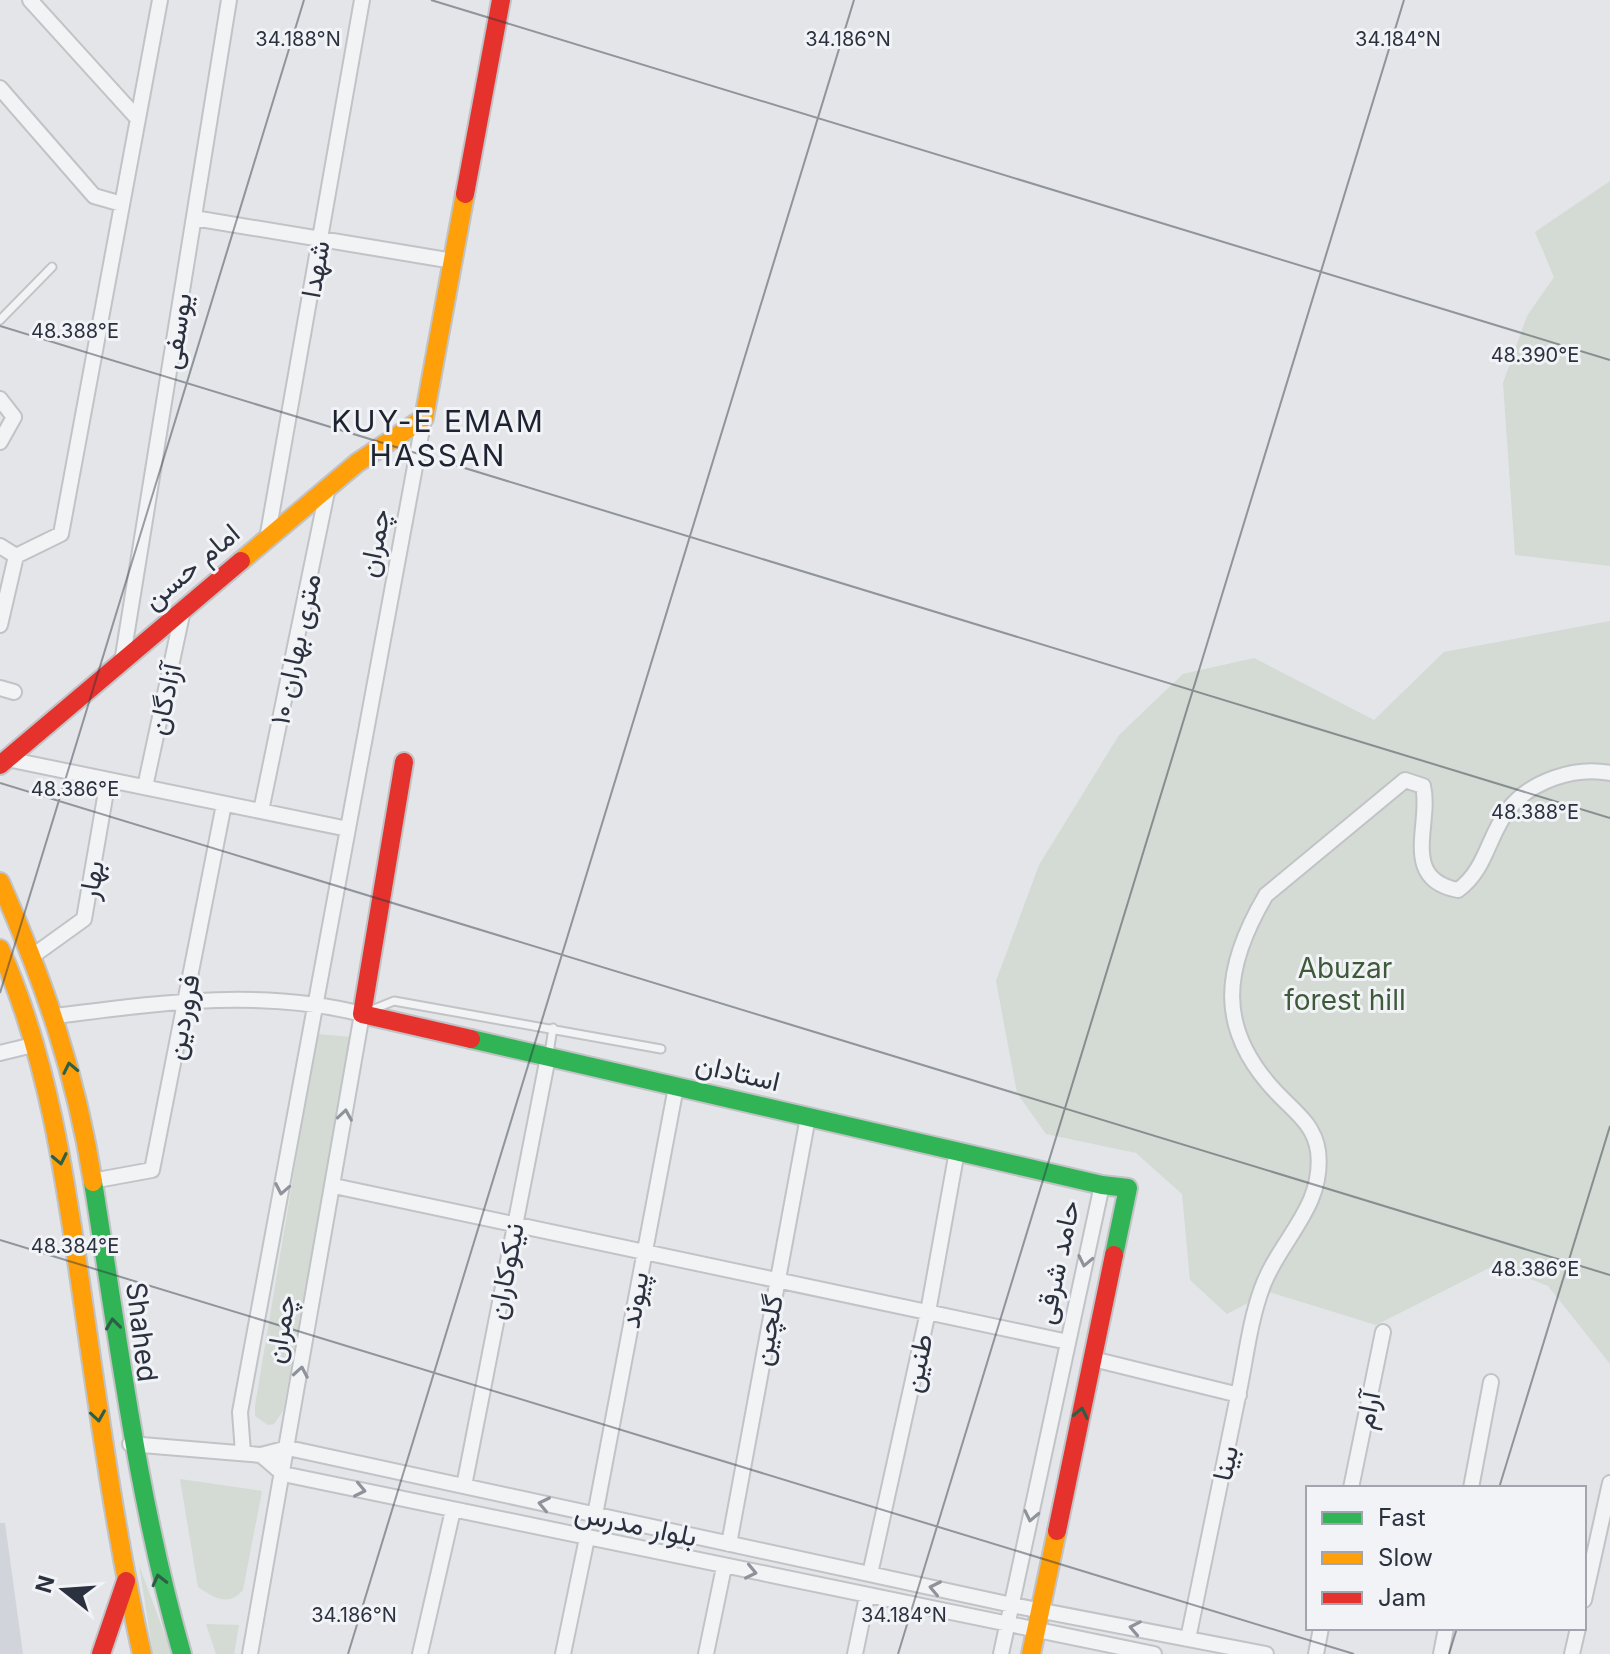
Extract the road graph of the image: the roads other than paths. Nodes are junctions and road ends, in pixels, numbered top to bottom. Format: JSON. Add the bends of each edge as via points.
{"nodes":[{"id":1,"x":30,"y":0,"type":"edge"},
{"id":2,"x":160,"y":0,"type":"edge"},
{"id":3,"x":229,"y":0,"type":"edge"},
{"id":4,"x":362,"y":0,"type":"edge"},
{"id":5,"x":501,"y":0,"type":"edge"},
{"id":6,"x":0,"y":88,"type":"edge"},
{"id":7,"x":138,"y":119,"type":"junction"},
{"id":8,"x":122,"y":204,"type":"junction"},
{"id":9,"x":194,"y":218,"type":"junction"},
{"id":10,"x":320,"y":239,"type":"junction"},
{"id":11,"x":453,"y":261,"type":"junction"},
{"id":12,"x":52,"y":267,"type":"dead end"},
{"id":13,"x":0,"y":320,"type":"edge"},
{"id":14,"x":0,"y":399,"type":"edge"},
{"id":15,"x":424,"y":418,"type":"junction"},
{"id":16,"x":0,"y":442,"type":"edge"},
{"id":17,"x":328,"y":487,"type":"junction"},
{"id":18,"x":267,"y":539,"type":"junction"},
{"id":19,"x":0,"y":546,"type":"edge"},
{"id":20,"x":16,"y":556,"type":"junction"},
{"id":21,"x":183,"y":610,"type":"junction"},
{"id":22,"x":0,"y":625,"type":"edge"},
{"id":23,"x":122,"y":662,"type":"junction"},
{"id":24,"x":4,"y":762,"type":"edge"},
{"id":25,"x":404,"y":762,"type":"dead end"},
{"id":26,"x":1610,"y":773,"type":"edge"},
{"id":27,"x":108,"y":780,"type":"junction"},
{"id":28,"x":145,"y":787,"type":"junction"},
{"id":29,"x":224,"y":804,"type":"junction"},
{"id":30,"x":261,"y":811,"type":"junction"},
{"id":31,"x":348,"y":829,"type":"junction"},
{"id":32,"x":0,"y":882,"type":"edge"},
{"id":33,"x":0,"y":949,"type":"edge"},
{"id":34,"x":34,"y":955,"type":"junction"},
{"id":35,"x":185,"y":999,"type":"junction"},
{"id":36,"x":316,"y":1002,"type":"junction"},
{"id":37,"x":362,"y":1014,"type":"junction"},
{"id":38,"x":56,"y":1016,"type":"junction"},
{"id":39,"x":553,"y":1028,"type":"junction"},
{"id":40,"x":33,"y":1045,"type":"junction"},
{"id":41,"x":661,"y":1049,"type":"dead end"},
{"id":42,"x":0,"y":1053,"type":"edge"},
{"id":43,"x":548,"y":1057,"type":"junction"},
{"id":44,"x":676,"y":1087,"type":"junction"},
{"id":45,"x":808,"y":1117,"type":"junction"},
{"id":46,"x":957,"y":1151,"type":"junction"},
{"id":47,"x":92,"y":1181,"type":"junction"},
{"id":48,"x":1102,"y":1185,"type":"junction"},
{"id":49,"x":334,"y":1186,"type":"junction"},
{"id":50,"x":513,"y":1224,"type":"junction"},
{"id":51,"x":642,"y":1252,"type":"junction"},
{"id":52,"x":776,"y":1280,"type":"junction"},
{"id":53,"x":928,"y":1312,"type":"junction"},
{"id":54,"x":1383,"y":1332,"type":"dead end"},
{"id":55,"x":1068,"y":1342,"type":"junction"},
{"id":56,"x":1093,"y":1359,"type":"junction"},
{"id":57,"x":1491,"y":1382,"type":"dead end"},
{"id":58,"x":1239,"y":1395,"type":"junction"},
{"id":59,"x":130,"y":1444,"type":"junction"},
{"id":60,"x":288,"y":1448,"type":"junction"},
{"id":61,"x":243,"y":1453,"type":"junction"},
{"id":62,"x":261,"y":1455,"type":"junction"},
{"id":63,"x":283,"y":1474,"type":"junction"},
{"id":64,"x":1610,"y":1483,"type":"edge"},
{"id":65,"x":464,"y":1486,"type":"junction"},
{"id":66,"x":1351,"y":1486,"type":"edge"},
{"id":67,"x":1471,"y":1486,"type":"edge"},
{"id":68,"x":453,"y":1510,"type":"junction"},
{"id":69,"x":595,"y":1515,"type":"junction"},
{"id":70,"x":587,"y":1538,"type":"junction"},
{"id":71,"x":729,"y":1544,"type":"junction"},
{"id":72,"x":724,"y":1567,"type":"junction"},
{"id":73,"x":870,"y":1574,"type":"junction"},
{"id":74,"x":126,"y":1581,"type":"junction"},
{"id":75,"x":1586,"y":1591,"type":"edge"},
{"id":76,"x":867,"y":1596,"type":"junction"},
{"id":77,"x":1012,"y":1605,"type":"junction"},
{"id":78,"x":1041,"y":1610,"type":"junction"},
{"id":79,"x":1007,"y":1626,"type":"junction"},
{"id":80,"x":1321,"y":1630,"type":"edge"},
{"id":81,"x":1446,"y":1630,"type":"edge"},
{"id":82,"x":1578,"y":1630,"type":"edge"},
{"id":83,"x":1036,"y":1631,"type":"junction"},
{"id":84,"x":1188,"y":1639,"type":"junction"},
{"id":85,"x":101,"y":1654,"type":"edge"},
{"id":86,"x":142,"y":1654,"type":"edge"},
{"id":87,"x":182,"y":1654,"type":"edge"},
{"id":88,"x":250,"y":1654,"type":"edge"},
{"id":89,"x":420,"y":1654,"type":"edge"},
{"id":90,"x":563,"y":1654,"type":"edge"},
{"id":91,"x":706,"y":1654,"type":"edge"},
{"id":92,"x":855,"y":1654,"type":"edge"},
{"id":93,"x":1001,"y":1654,"type":"edge"},
{"id":94,"x":1031,"y":1654,"type":"edge"},
{"id":95,"x":1154,"y":1654,"type":"edge"},
{"id":96,"x":1266,"y":1654,"type":"edge"},
{"id":97,"x":1316,"y":1654,"type":"edge"},
{"id":98,"x":1441,"y":1654,"type":"edge"},
{"id":99,"x":1572,"y":1654,"type":"edge"}],
"edges":[{"from":1,"to":7,"type":"street"},
{"from":2,"to":7,"type":"street"},
{"from":3,"to":9,"type":"street","name":"یوسفی"},
{"from":4,"to":10,"type":"street","name":"شهدا"},
{"from":5,"to":11,"type":"street","name":"چمران"},
{"from":6,"to":8,"type":"street","via":[[94,196]]},
{"from":7,"to":8,"type":"street"},
{"from":8,"to":20,"type":"street","via":[[61,534]]},
{"from":9,"to":10,"type":"street"},
{"from":9,"to":23,"type":"street","name":"یوسفی"},
{"from":10,"to":11,"type":"street"},
{"from":10,"to":18,"type":"street","name":"شهدا"},
{"from":11,"to":15,"type":"street","name":"چمران"},
{"from":12,"to":13,"type":"lane"},
{"from":14,"to":16,"type":"street","via":[[14,417]]},
{"from":15,"to":17,"type":"street","name":"امام حسن"},
{"from":15,"to":31,"type":"street","name":"چمران"},
{"from":17,"to":18,"type":"street","name":"امام حسن"},
{"from":17,"to":30,"type":"street","name":"۱۰ متری بهاران"},
{"from":18,"to":21,"type":"street","name":"امام حسن"},
{"from":19,"to":20,"type":"street"},
{"from":20,"to":22,"type":"street"},
{"from":21,"to":23,"type":"street","name":"امام حسن"},
{"from":21,"to":28,"type":"street","name":"آزادگان"},
{"from":23,"to":24,"type":"street","name":"امام حسن"},
{"from":24,"to":27,"type":"street"},
{"from":25,"to":37,"type":"street","name":"چمران"},
{"from":26,"to":58,"type":"street","name":"بینا","via":[[1548,780],[1508,809],[1472,880],[1458,890],[1433,879],[1422,859],[1426,797],[1423,786],[1405,780],[1266,895],[1251,920],[1230,986],[1234,1016],[1261,1076],[1311,1126],[1318,1151],[1309,1208],[1262,1288]]},
{"from":27,"to":28,"type":"street"},
{"from":27,"to":34,"type":"street","name":"بهار","via":[[84,919]]},
{"from":28,"to":29,"type":"street"},
{"from":29,"to":30,"type":"street"},
{"from":29,"to":35,"type":"street","name":"فروردین"},
{"from":30,"to":31,"type":"street"},
{"from":31,"to":36,"type":"street","name":"چمران"},
{"from":32,"to":34,"type":"street","name":"Shahed"},
{"from":33,"to":40,"type":"street","name":"Shahed"},
{"from":34,"to":38,"type":"street","name":"Shahed"},
{"from":35,"to":36,"type":"street"},
{"from":35,"to":38,"type":"street"},
{"from":35,"to":47,"type":"street","name":"فروردین","via":[[152,1170]]},
{"from":36,"to":37,"type":"street"},
{"from":36,"to":61,"type":"street","name":"چمران","one_way":true,"via":[[240,1412]]},
{"from":37,"to":39,"type":"lane","via":[[394,1001]]},
{"from":37,"to":43,"type":"street","name":"استادان"},
{"from":49,"to":37,"type":"street","name":"چمران","one_way":true},
{"from":47,"to":38,"type":"street","name":"Shahed","one_way":true},
{"from":39,"to":41,"type":"lane"},
{"from":39,"to":43,"type":"lane"},
{"from":40,"to":42,"type":"street"},
{"from":40,"to":74,"type":"street","name":"Shahed","one_way":true,"via":[[78,1247],[95,1395]]},
{"from":43,"to":44,"type":"street","name":"استادان"},
{"from":43,"to":50,"type":"street","name":"نیکوکاران"},
{"from":44,"to":45,"type":"street","name":"استادان"},
{"from":44,"to":51,"type":"street","name":"پیوند"},
{"from":45,"to":46,"type":"street","name":"استادان"},
{"from":45,"to":52,"type":"street","name":"گلچین"},
{"from":46,"to":48,"type":"street","name":"استادان"},
{"from":46,"to":53,"type":"street","name":"طنین"},
{"from":59,"to":47,"type":"street","name":"Shahed","one_way":true},
{"from":48,"to":55,"type":"street","name":"حامد شرقی","one_way":true},
{"from":48,"to":56,"type":"street","name":"حامد شرقی","via":[[1128,1188]]},
{"from":49,"to":50,"type":"street"},
{"from":60,"to":49,"type":"street","name":"چمران","one_way":true},
{"from":50,"to":51,"type":"street"},
{"from":50,"to":65,"type":"street","name":"نیکوکاران"},
{"from":51,"to":52,"type":"street"},
{"from":51,"to":69,"type":"street","name":"پیوند"},
{"from":52,"to":53,"type":"street"},
{"from":52,"to":71,"type":"street","name":"گلچین"},
{"from":53,"to":55,"type":"street"},
{"from":53,"to":73,"type":"street","name":"طنین"},
{"from":54,"to":66,"type":"street","name":"آرام"},
{"from":55,"to":77,"type":"street","name":"حامد شرقی","one_way":true},
{"from":56,"to":58,"type":"street"},
{"from":78,"to":56,"type":"street","name":"حامد شرقی","one_way":true},
{"from":57,"to":67,"type":"street"},
{"from":58,"to":84,"type":"street","name":"بینا"},
{"from":59,"to":61,"type":"street"},
{"from":87,"to":59,"type":"street","name":"Shahed","one_way":true,"via":[[164,1603]]},
{"from":60,"to":62,"type":"street","name":"بلوار مدرس"},
{"from":60,"to":63,"type":"street","name":"چمران"},
{"from":60,"to":65,"type":"street","name":"بلوار مدرس"},
{"from":61,"to":62,"type":"street"},
{"from":62,"to":63,"type":"street"},
{"from":63,"to":68,"type":"street","name":"بلوار مدرس","one_way":true},
{"from":63,"to":88,"type":"street","name":"چمران"},
{"from":64,"to":75,"type":"street"},
{"from":69,"to":65,"type":"street","name":"بلوار مدرس","one_way":true},
{"from":68,"to":70,"type":"street","name":"بلوار مدرس"},
{"from":68,"to":89,"type":"street"},
{"from":69,"to":71,"type":"street","name":"بلوار مدرس"},
{"from":70,"to":72,"type":"street","name":"بلوار مدرس"},
{"from":70,"to":90,"type":"street"},
{"from":71,"to":73,"type":"street","name":"بلوار مدرس"},
{"from":72,"to":76,"type":"street","name":"بلوار مدرس","one_way":true},
{"from":72,"to":91,"type":"street"},
{"from":77,"to":73,"type":"street","name":"بلوار مدرس","one_way":true},
{"from":74,"to":85,"type":"street"},
{"from":74,"to":86,"type":"street","name":"Shahed"},
{"from":76,"to":79,"type":"street","name":"بلوار مدرس"},
{"from":76,"to":92,"type":"street"},
{"from":77,"to":78,"type":"street","name":"بلوار مدرس"},
{"from":77,"to":79,"type":"street","name":"حامد شرقی"},
{"from":78,"to":83,"type":"street","name":"حامد شرقی"},
{"from":84,"to":78,"type":"street","name":"بلوار مدرس","one_way":true},
{"from":79,"to":83,"type":"street","name":"بلوار مدرس"},
{"from":79,"to":93,"type":"street","name":"حامد شرقی"},
{"from":80,"to":97,"type":"street"},
{"from":81,"to":98,"type":"street"},
{"from":82,"to":99,"type":"street"},
{"from":83,"to":94,"type":"street","name":"حامد شرقی"},
{"from":83,"to":95,"type":"street","name":"بلوار مدرس"},
{"from":84,"to":96,"type":"street","name":"بلوار مدرس"}]}
